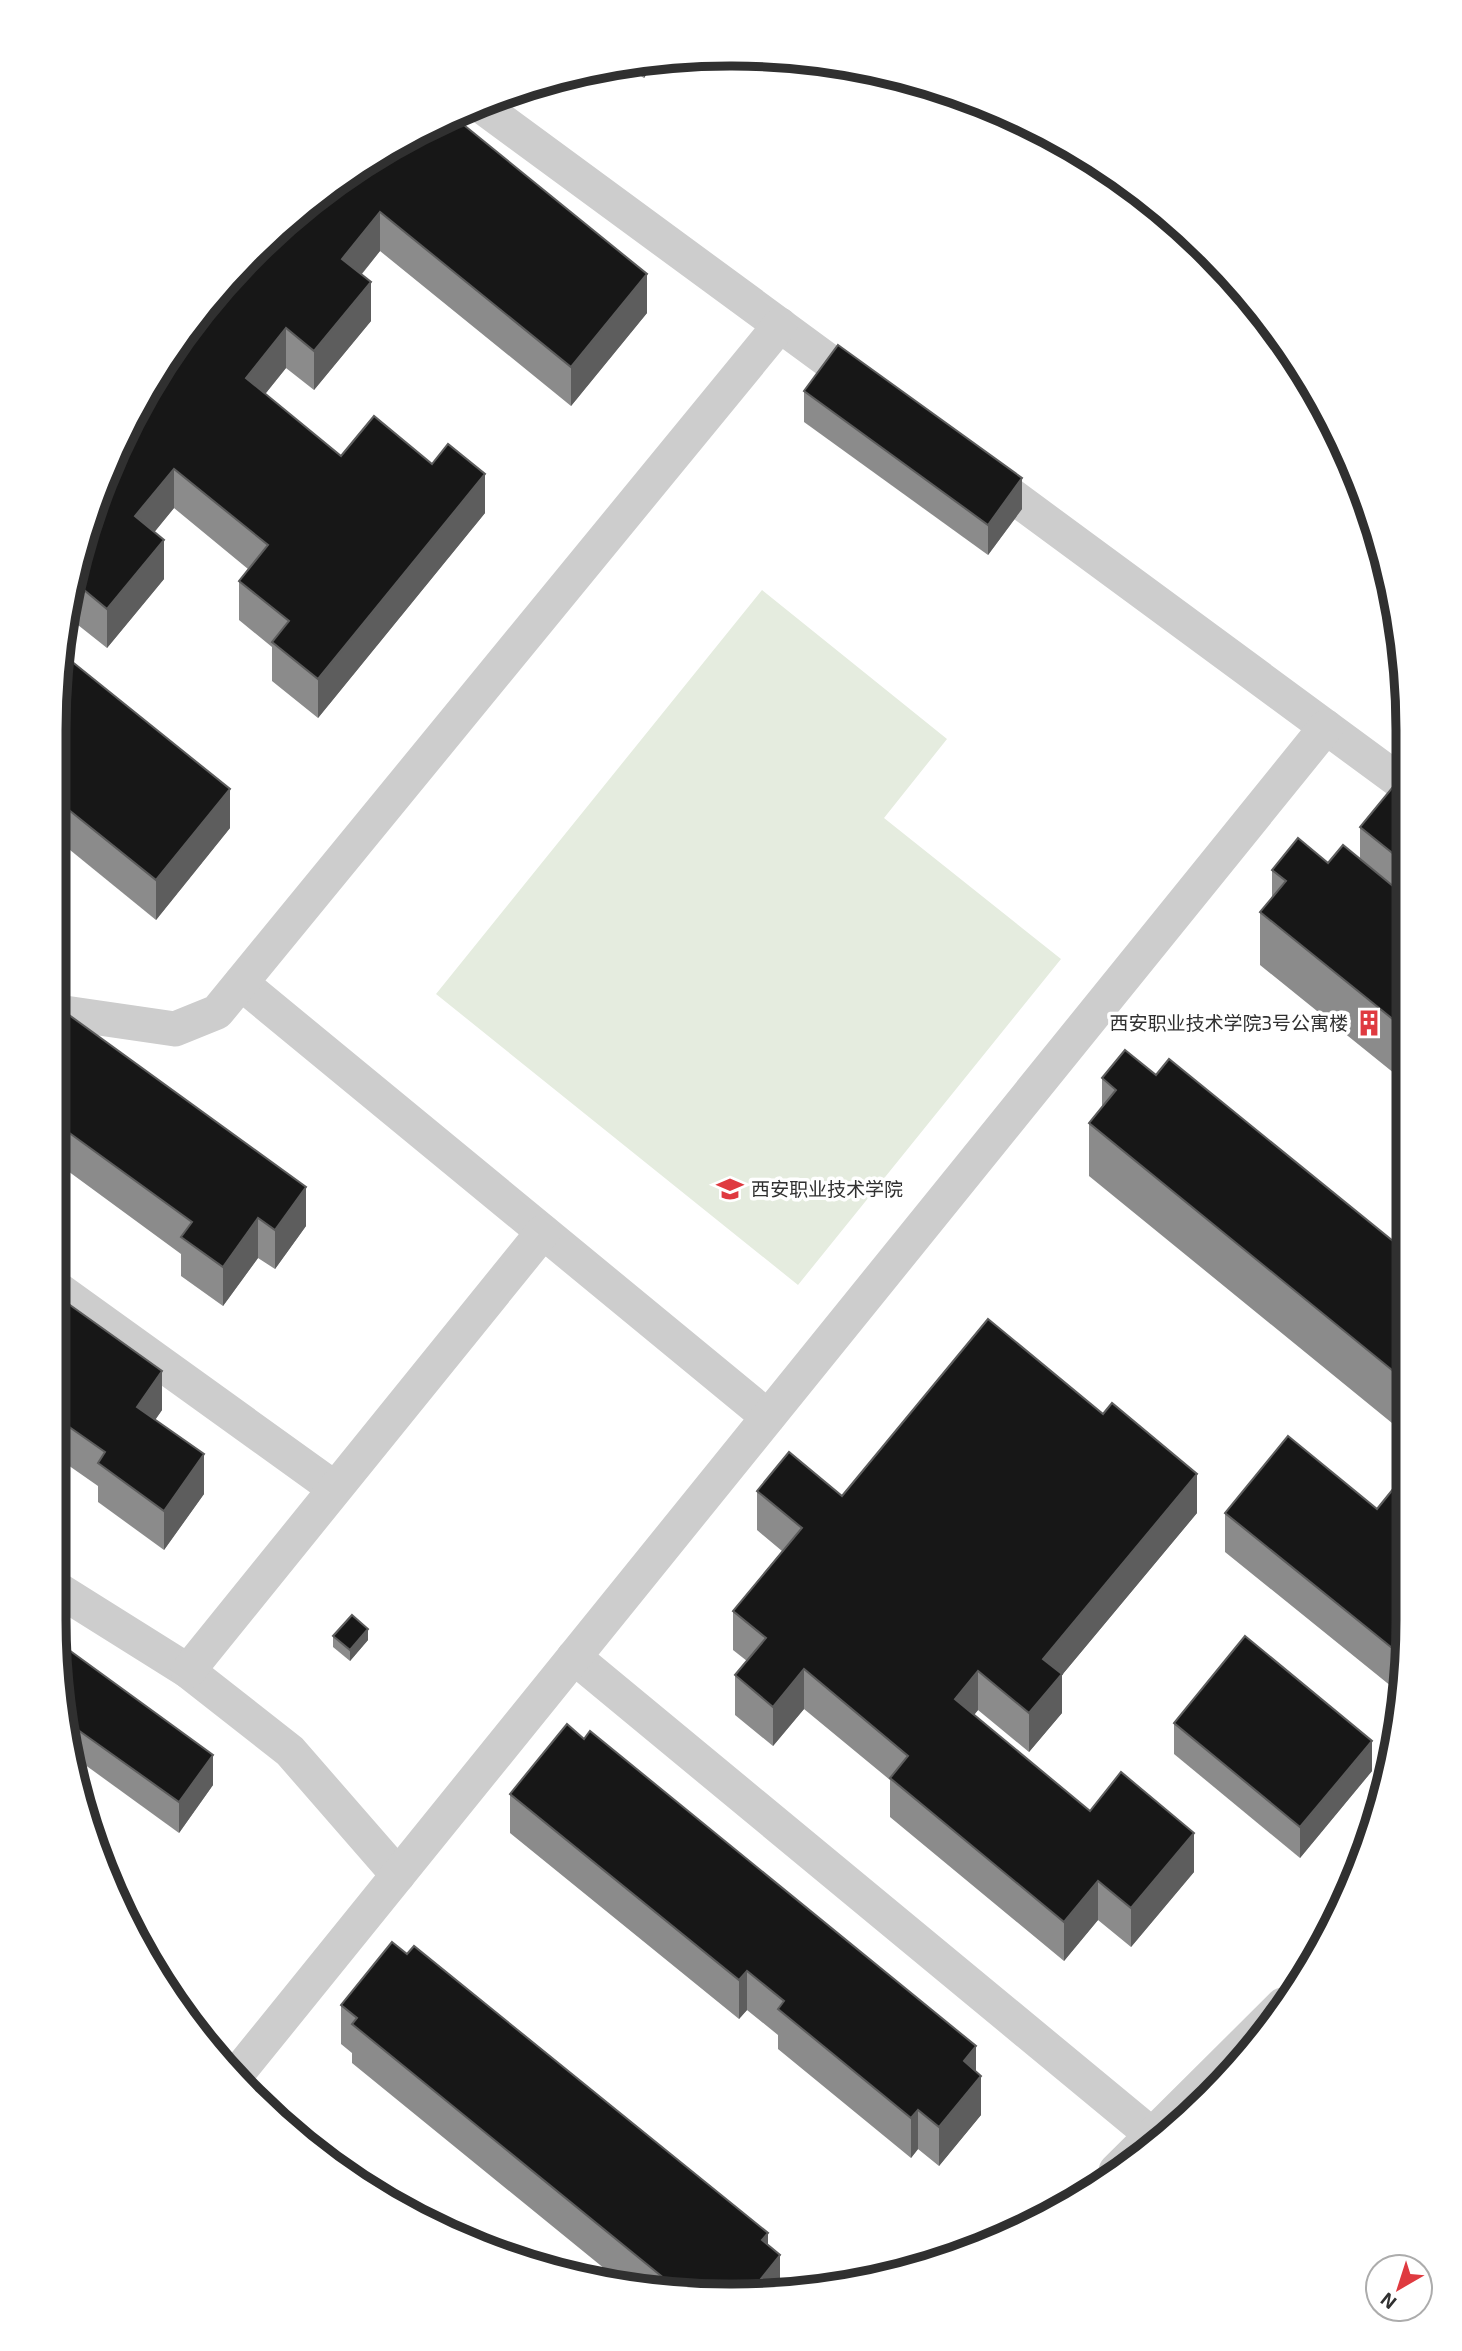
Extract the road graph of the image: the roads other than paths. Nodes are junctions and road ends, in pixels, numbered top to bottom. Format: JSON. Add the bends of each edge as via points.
{"nodes":[{"id":1,"x":490,"y":112,"type":"edge"},
{"id":2,"x":780,"y":325,"type":"junction"},
{"id":3,"x":892,"y":407,"type":"edge"},
{"id":4,"x":958,"y":456,"type":"edge"},
{"id":5,"x":1326,"y":727,"type":"junction"},
{"id":6,"x":1396,"y":779,"type":"edge"},
{"id":7,"x":241,"y":982,"type":"junction"},
{"id":8,"x":66,"y":1013,"type":"edge"},
{"id":9,"x":543,"y":1232,"type":"junction"},
{"id":10,"x":66,"y":1295,"type":"edge"},
{"id":11,"x":768,"y":1417,"type":"junction"},
{"id":12,"x":334,"y":1488,"type":"junction"},
{"id":13,"x":66,"y":1595,"type":"edge"},
{"id":14,"x":574,"y":1657,"type":"junction"},
{"id":15,"x":188,"y":1671,"type":"junction"},
{"id":16,"x":398,"y":1875,"type":"junction"},
{"id":17,"x":1234,"y":2054,"type":"edge"},
{"id":18,"x":241,"y":2069,"type":"edge"},
{"id":19,"x":1159,"y":2129,"type":"edge"},
{"id":20,"x":1152,"y":2135,"type":"edge"}],
"edges":[{"from":1,"to":2,"type":"street"},
{"from":2,"to":3,"type":"street"},
{"from":2,"to":7,"type":"street"},
{"from":4,"to":5,"type":"street"},
{"from":5,"to":6,"type":"street"},
{"from":5,"to":11,"type":"street"},
{"from":7,"to":8,"type":"street","via":[[217,1012],[175,1028]]},
{"from":7,"to":9,"type":"street"},
{"from":9,"to":11,"type":"street"},
{"from":9,"to":12,"type":"street"},
{"from":10,"to":12,"type":"street"},
{"from":11,"to":14,"type":"street"},
{"from":12,"to":15,"type":"street"},
{"from":13,"to":15,"type":"street"},
{"from":14,"to":16,"type":"street"},
{"from":14,"to":20,"type":"street"},
{"from":15,"to":16,"type":"street","via":[[290,1751]]},
{"from":16,"to":18,"type":"street"},
{"from":17,"to":19,"type":"street"}]}
